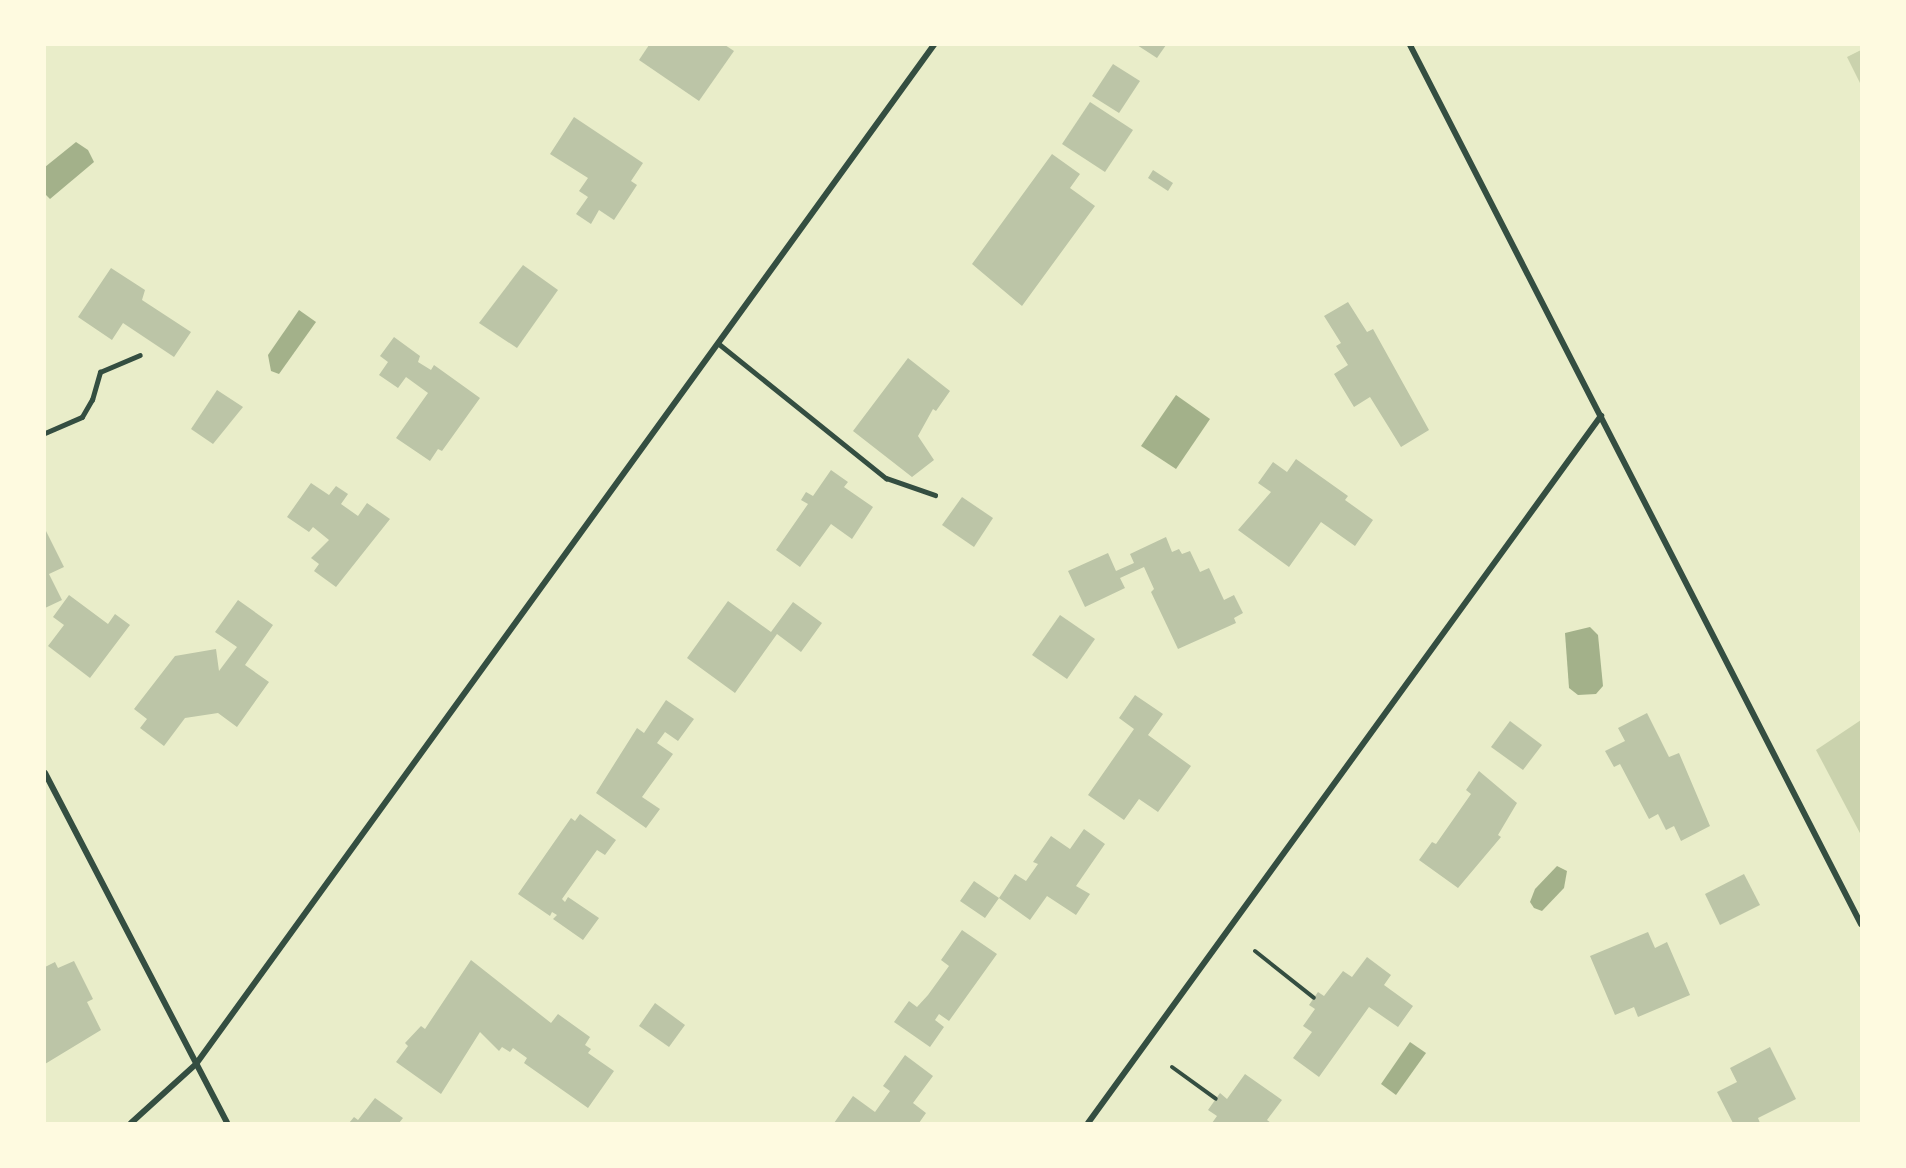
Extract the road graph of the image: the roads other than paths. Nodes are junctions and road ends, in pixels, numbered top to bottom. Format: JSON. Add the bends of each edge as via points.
{"nodes":[{"id":1,"x":934,"y":45,"type":"edge"},
{"id":2,"x":1410,"y":45,"type":"edge"},
{"id":3,"x":718,"y":343,"type":"junction"},
{"id":4,"x":140,"y":355,"type":"dead end"},
{"id":5,"x":1601,"y":416,"type":"junction"},
{"id":6,"x":45,"y":433,"type":"edge"},
{"id":7,"x":935,"y":495,"type":"dead end"},
{"id":8,"x":45,"y":773,"type":"edge"},
{"id":9,"x":1861,"y":924,"type":"edge"},
{"id":10,"x":196,"y":1064,"type":"junction"},
{"id":11,"x":131,"y":1123,"type":"edge"},
{"id":12,"x":227,"y":1123,"type":"edge"},
{"id":13,"x":1088,"y":1123,"type":"edge"}],
"edges":[{"from":1,"to":3,"type":"street"},
{"from":2,"to":5,"type":"street"},
{"from":3,"to":7,"type":"lane","via":[[886,478]]},
{"from":3,"to":10,"type":"street"},
{"from":4,"to":6,"type":"lane","via":[[100,372],[82,417]]},
{"from":5,"to":9,"type":"street"},
{"from":5,"to":13,"type":"street"},
{"from":8,"to":10,"type":"street"},
{"from":10,"to":11,"type":"street"},
{"from":10,"to":12,"type":"street"}]}
